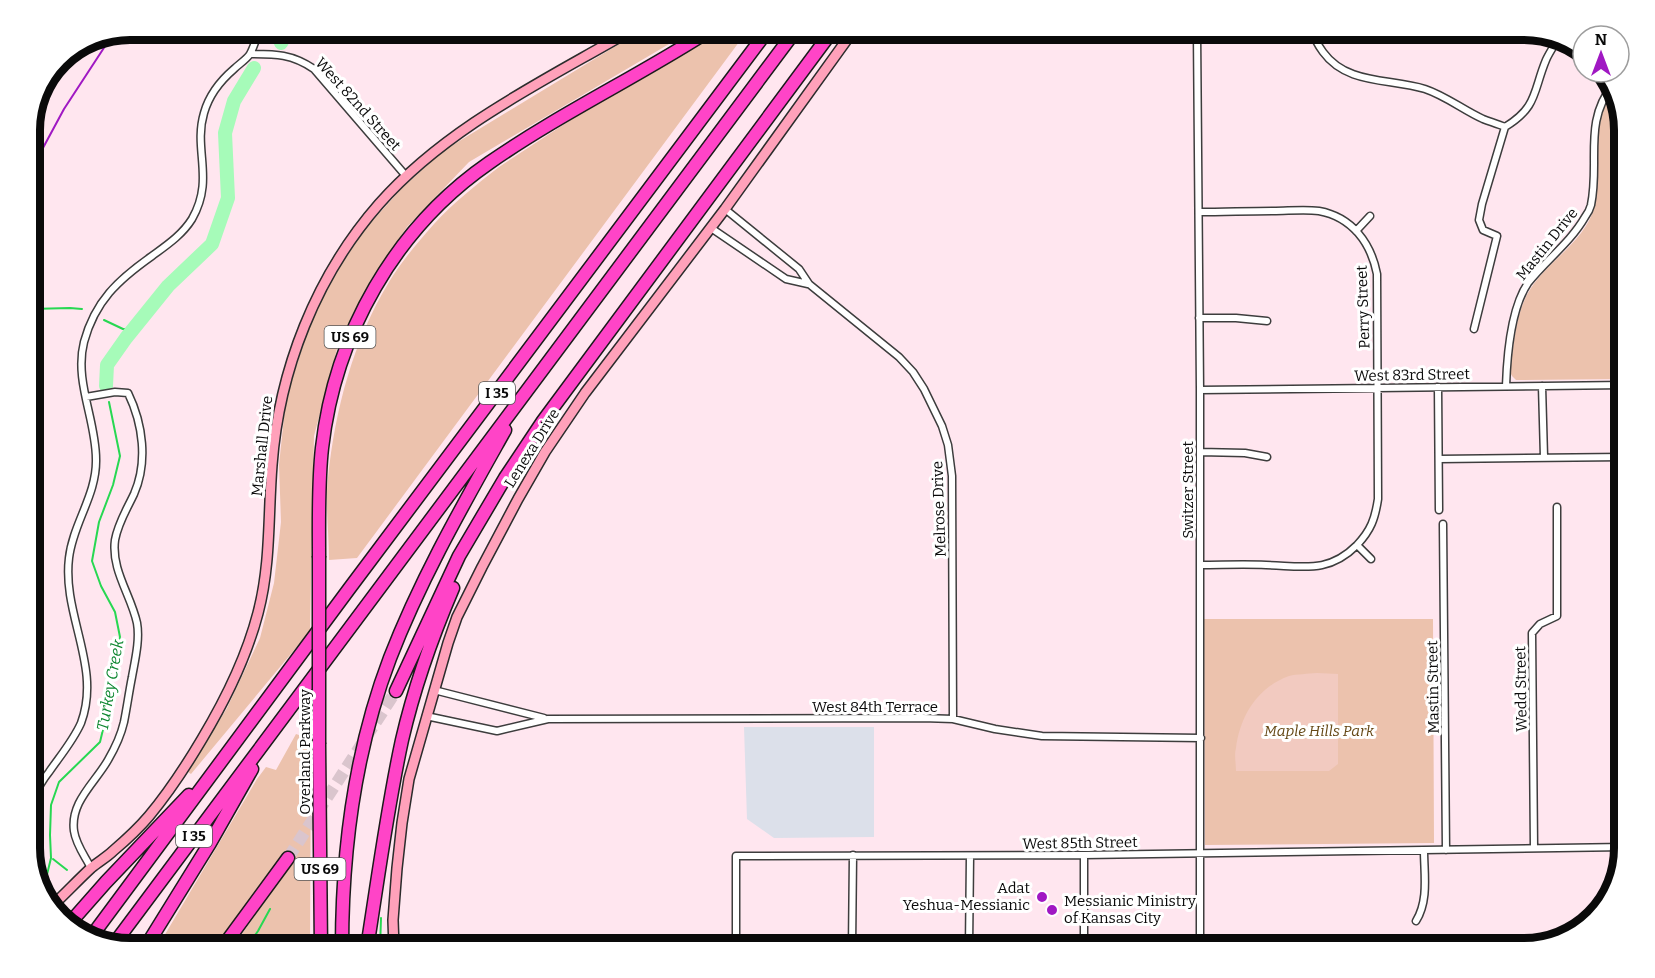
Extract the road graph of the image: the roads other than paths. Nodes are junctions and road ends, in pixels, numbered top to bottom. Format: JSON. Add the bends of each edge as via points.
{"nodes":[{"id":1,"x":255,"y":41,"type":"edge"},
{"id":2,"x":613,"y":41,"type":"edge"},
{"id":3,"x":692,"y":41,"type":"edge"},
{"id":4,"x":760,"y":41,"type":"edge"},
{"id":5,"x":788,"y":41,"type":"edge"},
{"id":6,"x":825,"y":41,"type":"edge"},
{"id":7,"x":846,"y":41,"type":"edge"},
{"id":8,"x":1197,"y":41,"type":"edge"},
{"id":9,"x":1316,"y":41,"type":"edge"},
{"id":10,"x":1554,"y":46,"type":"edge"},
{"id":11,"x":250,"y":54,"type":"junction"},
{"id":12,"x":1607,"y":94,"type":"edge"},
{"id":13,"x":1505,"y":127,"type":"junction"},
{"id":14,"x":406,"y":176,"type":"junction"},
{"id":15,"x":725,"y":209,"type":"junction"},
{"id":16,"x":1199,"y":212,"type":"junction"},
{"id":17,"x":1370,"y":216,"type":"dead end"},
{"id":18,"x":711,"y":228,"type":"junction"},
{"id":19,"x":1356,"y":231,"type":"junction"},
{"id":20,"x":809,"y":284,"type":"junction"},
{"id":21,"x":1199,"y":318,"type":"junction"},
{"id":22,"x":1267,"y":321,"type":"dead end"},
{"id":23,"x":1474,"y":330,"type":"dead end"},
{"id":24,"x":1614,"y":385,"type":"edge"},
{"id":25,"x":1506,"y":386,"type":"junction"},
{"id":26,"x":1542,"y":386,"type":"junction"},
{"id":27,"x":1438,"y":387,"type":"junction"},
{"id":28,"x":1377,"y":388,"type":"junction"},
{"id":29,"x":528,"y":389,"type":"junction"},
{"id":30,"x":1200,"y":390,"type":"junction"},
{"id":31,"x":86,"y":398,"type":"junction"},
{"id":32,"x":1200,"y":452,"type":"junction"},
{"id":33,"x":1267,"y":457,"type":"dead end"},
{"id":34,"x":1544,"y":457,"type":"junction"},
{"id":35,"x":1614,"y":457,"type":"edge"},
{"id":36,"x":1439,"y":459,"type":"junction"},
{"id":37,"x":505,"y":478,"type":"junction"},
{"id":38,"x":1557,"y":507,"type":"dead end"},
{"id":39,"x":1439,"y":510,"type":"dead end"},
{"id":40,"x":1443,"y":524,"type":"dead end"},
{"id":41,"x":1357,"y":545,"type":"junction"},
{"id":42,"x":1371,"y":559,"type":"dead end"},
{"id":43,"x":1200,"y":564,"type":"junction"},
{"id":44,"x":434,"y":690,"type":"junction"},
{"id":45,"x":396,"y":691,"type":"tunnel mouth"},
{"id":46,"x":426,"y":716,"type":"junction"},
{"id":47,"x":953,"y":718,"type":"junction"},
{"id":48,"x":548,"y":719,"type":"junction"},
{"id":49,"x":274,"y":728,"type":"junction"},
{"id":50,"x":1201,"y":738,"type":"junction"},
{"id":51,"x":229,"y":753,"type":"junction"},
{"id":52,"x":41,"y":785,"type":"edge"},
{"id":53,"x":1534,"y":848,"type":"junction"},
{"id":54,"x":1614,"y":848,"type":"edge"},
{"id":55,"x":1424,"y":850,"type":"junction"},
{"id":56,"x":1446,"y":850,"type":"junction"},
{"id":57,"x":1200,"y":853,"type":"junction"},
{"id":58,"x":853,"y":855,"type":"junction"},
{"id":59,"x":1084,"y":855,"type":"junction"},
{"id":60,"x":970,"y":856,"type":"junction"},
{"id":61,"x":288,"y":858,"type":"tunnel mouth"},
{"id":62,"x":91,"y":868,"type":"junction"},
{"id":63,"x":58,"y":900,"type":"edge"},
{"id":64,"x":75,"y":918,"type":"edge"},
{"id":65,"x":1416,"y":921,"type":"dead end"},
{"id":66,"x":96,"y":931,"type":"edge"},
{"id":67,"x":119,"y":937,"type":"edge"},
{"id":68,"x":151,"y":938,"type":"edge"},
{"id":69,"x":229,"y":938,"type":"edge"},
{"id":70,"x":321,"y":938,"type":"edge"},
{"id":71,"x":342,"y":938,"type":"edge"},
{"id":72,"x":369,"y":938,"type":"edge"},
{"id":73,"x":394,"y":938,"type":"edge"},
{"id":74,"x":736,"y":938,"type":"edge"},
{"id":75,"x":852,"y":938,"type":"edge"},
{"id":76,"x":969,"y":938,"type":"edge"},
{"id":77,"x":1084,"y":938,"type":"edge"},
{"id":78,"x":1200,"y":938,"type":"edge"}],
"edges":[{"from":1,"to":11,"type":"street"},
{"from":2,"to":14,"type":"street","name":"Marshall Drive","via":[[474,122]]},
{"from":3,"to":70,"type":"highway","name":"Overland Parkway","number":"US 69","bridge":true,"via":[[543,128],[464,181],[400,249],[363,308],[342,357],[322,448],[319,509]]},
{"from":4,"to":51,"type":"highway","number":"I 35"},
{"from":5,"to":29,"type":"highway","number":"I 35"},
{"from":6,"to":37,"type":"highway"},
{"from":7,"to":15,"type":"street","name":"Lenexa Drive"},
{"from":8,"to":16,"type":"street","name":"Switzer Street"},
{"from":9,"to":13,"type":"street","via":[[1333,64],[1354,75],[1425,90]]},
{"from":10,"to":13,"type":"street","via":[[1529,107]]},
{"from":11,"to":14,"type":"street","name":"West 82nd Street","via":[[287,56],[314,69]]},
{"from":11,"to":31,"type":"street","via":[[217,86],[204,112],[204,182],[191,219],[175,239],[119,281],[95,312],[81,356]]},
{"from":12,"to":25,"type":"street","name":"Mastin Drive","via":[[1597,114],[1594,135],[1591,207],[1570,240],[1527,285],[1517,307],[1507,355]]},
{"from":13,"to":23,"type":"street","via":[[1479,220],[1483,230],[1497,236]]},
{"from":14,"to":62,"type":"street","name":"Marshall Drive","via":[[379,203],[341,255],[303,328],[292,360],[277,421],[265,579],[250,643],[231,689],[170,789],[133,833]]},
{"from":15,"to":18,"type":"street","name":"Lenexa Drive"},
{"from":15,"to":20,"type":"street","name":"Melrose Drive","via":[[799,269]]},
{"from":16,"to":19,"type":"street","name":"Perry Street","via":[[1318,211],[1341,219]]},
{"from":16,"to":21,"type":"street","name":"Switzer Street"},
{"from":17,"to":19,"type":"street"},
{"from":18,"to":20,"type":"street","name":"Melrose Drive","via":[[786,279]]},
{"from":18,"to":44,"type":"street","name":"Lenexa Drive","via":[[545,452],[457,617]]},
{"from":19,"to":28,"type":"street","name":"Perry Street","via":[[1371,251],[1377,274]]},
{"from":20,"to":47,"type":"street","name":"Melrose Drive","via":[[913,372],[934,407],[948,445],[952,476]]},
{"from":21,"to":22,"type":"street"},
{"from":21,"to":30,"type":"street","name":"Switzer Street"},
{"from":24,"to":26,"type":"street","name":"West 83rd Street"},
{"from":25,"to":26,"type":"street","name":"West 83rd Street"},
{"from":25,"to":27,"type":"street","name":"West 83rd Street"},
{"from":26,"to":34,"type":"street"},
{"from":27,"to":28,"type":"street","name":"West 83rd Street"},
{"from":27,"to":36,"type":"street"},
{"from":28,"to":30,"type":"street","name":"West 83rd Street"},
{"from":28,"to":41,"type":"street","name":"Perry Street","via":[[1378,499],[1368,534]]},
{"from":29,"to":49,"type":"highway","number":"I 35"},
{"from":29,"to":71,"type":"highway","number":"US 69","via":[[424,580],[377,697],[350,821]]},
{"from":30,"to":32,"type":"street","name":"Switzer Street"},
{"from":31,"to":52,"type":"street","via":[[95,442],[96,475],[72,542],[68,590],[87,668],[87,697],[75,735]]},
{"from":31,"to":62,"type":"street","via":[[128,393],[142,450],[140,478],[115,541],[117,567],[137,625],[126,710],[118,741],[80,800],[74,819],[77,842]]},
{"from":32,"to":33,"type":"street"},
{"from":32,"to":43,"type":"street","name":"Switzer Street"},
{"from":34,"to":35,"type":"street"},
{"from":34,"to":36,"type":"street"},
{"from":36,"to":39,"type":"street"},
{"from":37,"to":45,"type":"highway","via":[[459,556]]},
{"from":37,"to":72,"type":"highway","via":[[447,600],[414,696],[397,765]]},
{"from":38,"to":53,"type":"street","name":"Wedd Street","via":[[1557,615],[1532,633]]},
{"from":40,"to":56,"type":"street","name":"Mastin Street"},
{"from":41,"to":42,"type":"street"},
{"from":41,"to":43,"type":"street","via":[[1346,556],[1319,566]]},
{"from":43,"to":50,"type":"street","name":"Switzer Street"},
{"from":44,"to":46,"type":"street","name":"Lenexa Drive"},
{"from":44,"to":48,"type":"street","name":"West 84th Terrace"},
{"from":46,"to":48,"type":"street","name":"West 84th Terrace","via":[[497,730]]},
{"from":46,"to":73,"type":"street","name":"Lenexa Drive","via":[[402,823]]},
{"from":47,"to":48,"type":"street","name":"West 84th Terrace"},
{"from":47,"to":50,"type":"street","name":"West 84th Terrace","via":[[1042,736]]},
{"from":49,"to":67,"type":"highway","number":"I 35"},
{"from":49,"to":68,"type":"highway"},
{"from":50,"to":57,"type":"street","name":"Switzer Street"},
{"from":51,"to":64,"type":"highway"},
{"from":51,"to":66,"type":"highway","number":"I 35"},
{"from":53,"to":54,"type":"street","name":"West 85th Street"},
{"from":53,"to":56,"type":"street","name":"West 85th Street"},
{"from":55,"to":56,"type":"street","name":"West 85th Street"},
{"from":55,"to":57,"type":"street","name":"West 85th Street"},
{"from":55,"to":65,"type":"street","via":[[1424,901]]},
{"from":57,"to":59,"type":"street","name":"West 85th Street"},
{"from":57,"to":78,"type":"street","name":"Switzer Street"},
{"from":58,"to":60,"type":"street","name":"West 85th Street"},
{"from":58,"to":74,"type":"street","name":"West 85th Street","via":[[736,855]]},
{"from":58,"to":75,"type":"street"},
{"from":59,"to":60,"type":"street","name":"West 85th Street"},
{"from":59,"to":77,"type":"street"},
{"from":60,"to":76,"type":"street"},
{"from":61,"to":69,"type":"highway"},
{"from":62,"to":63,"type":"street","name":"Marshall Drive"}]}
